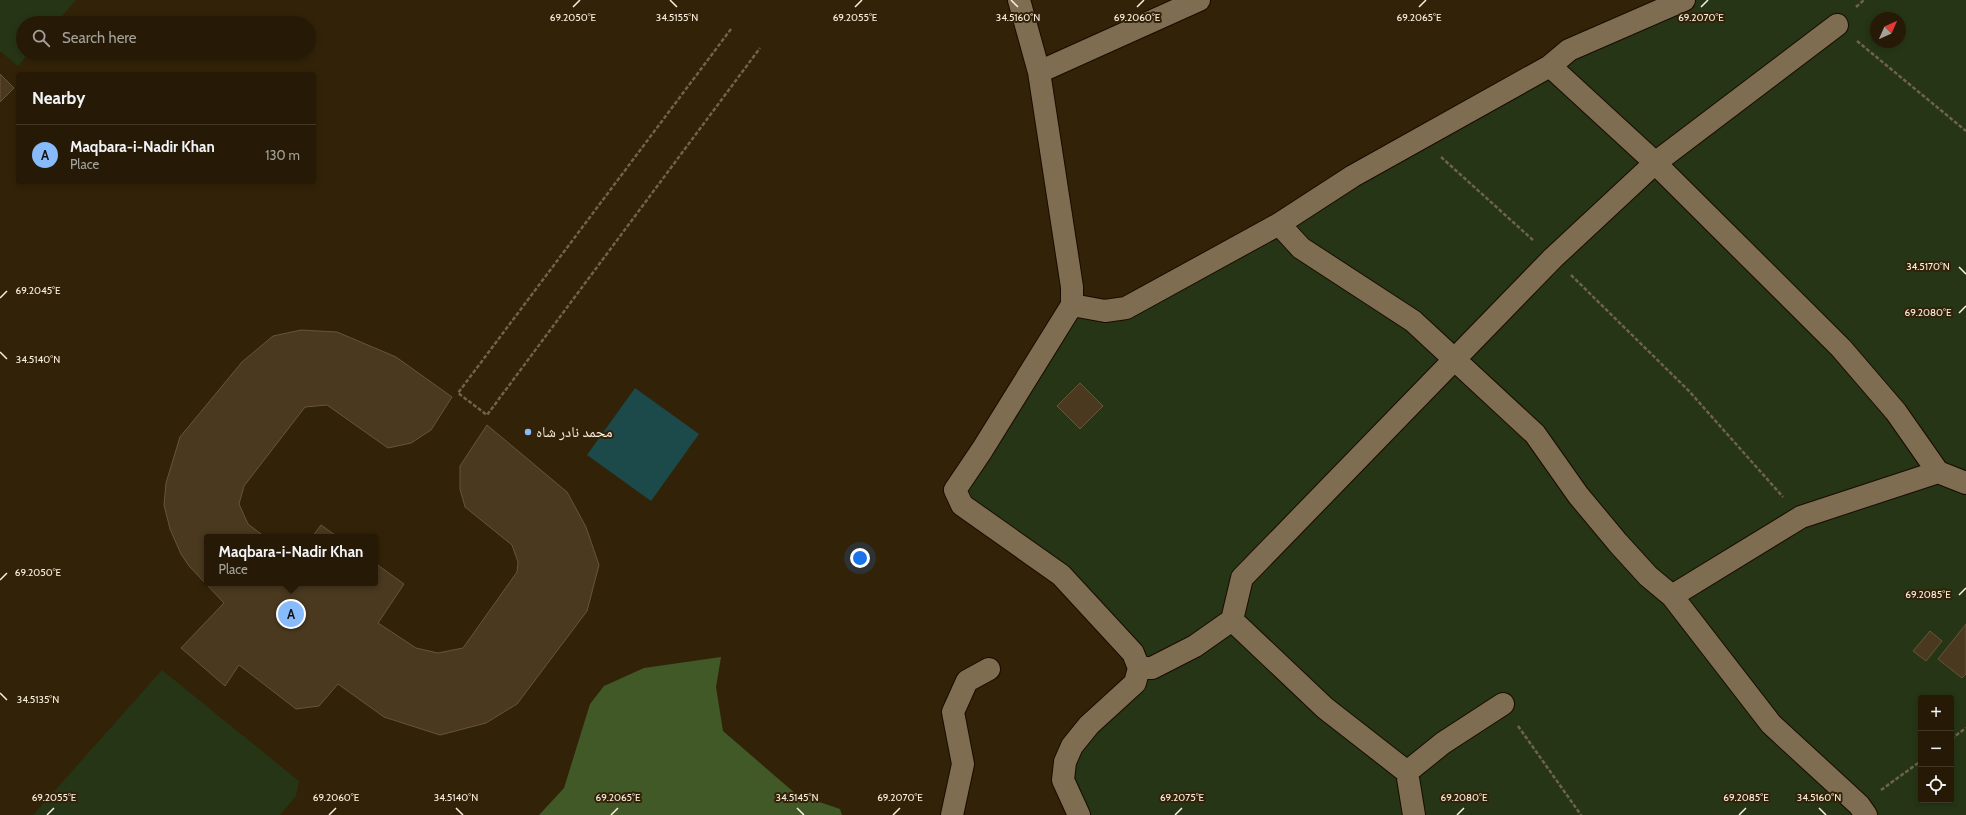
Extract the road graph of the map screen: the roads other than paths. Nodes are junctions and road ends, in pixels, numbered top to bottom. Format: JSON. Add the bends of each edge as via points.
{"nodes":[{"id":1,"x":1018,"y":0,"type":"edge"},
{"id":2,"x":1199,"y":0,"type":"edge"},
{"id":3,"x":1684,"y":0,"type":"edge"},
{"id":4,"x":1837,"y":25,"type":"road end"},
{"id":5,"x":1550,"y":66,"type":"junction"},
{"id":6,"x":1039,"y":72,"type":"junction"},
{"id":7,"x":1655,"y":163,"type":"junction"},
{"id":8,"x":1279,"y":224,"type":"junction"},
{"id":9,"x":1072,"y":305,"type":"junction"},
{"id":10,"x":1455,"y":360,"type":"junction"},
{"id":11,"x":1938,"y":472,"type":"junction"},
{"id":12,"x":1966,"y":483,"type":"edge"},
{"id":13,"x":1672,"y":596,"type":"junction"},
{"id":14,"x":1232,"y":620,"type":"junction"},
{"id":15,"x":1139,"y":668,"type":"junction"},
{"id":16,"x":988,"y":669,"type":"dead end"},
{"id":17,"x":1503,"y":704,"type":"road end"},
{"id":18,"x":1407,"y":772,"type":"junction"},
{"id":19,"x":1862,"y":810,"type":"edge"},
{"id":20,"x":952,"y":815,"type":"edge"},
{"id":21,"x":1079,"y":815,"type":"edge"},
{"id":22,"x":1414,"y":815,"type":"edge"}],
"edges":[{"from":1,"to":6,"type":"street"},
{"from":2,"to":6,"type":"street"},
{"from":3,"to":5,"type":"street","via":[[1569,50]]},
{"from":4,"to":7,"type":"street"},
{"from":5,"to":7,"type":"street"},
{"from":5,"to":8,"type":"street","via":[[1353,176]]},
{"from":6,"to":9,"type":"street","via":[[1072,287]]},
{"from":7,"to":10,"type":"street","via":[[1553,258]]},
{"from":7,"to":11,"type":"street","via":[[1841,348],[1896,412]]},
{"from":8,"to":9,"type":"street","via":[[1126,308],[1105,311]]},
{"from":8,"to":10,"type":"street","via":[[1301,248],[1412,321]]},
{"from":9,"to":15,"type":"street","via":[[955,490],[962,505],[1061,575],[1133,652]]},
{"from":10,"to":13,"type":"street","via":[[1535,434],[1578,494],[1618,543],[1648,576]]},
{"from":10,"to":14,"type":"street","via":[[1242,578]]},
{"from":11,"to":12,"type":"street"},
{"from":11,"to":13,"type":"street","via":[[1801,517]]},
{"from":13,"to":19,"type":"street","via":[[1771,724]]},
{"from":14,"to":15,"type":"street","via":[[1195,646],[1152,668]]},
{"from":14,"to":18,"type":"street","via":[[1325,708]]},
{"from":15,"to":21,"type":"street","via":[[1135,683],[1089,724],[1072,746],[1064,762],[1063,780]]},
{"from":16,"to":20,"type":"street","via":[[967,681],[953,712],[964,764]]},
{"from":17,"to":18,"type":"street","via":[[1443,743]]},
{"from":18,"to":22,"type":"street"}]}
